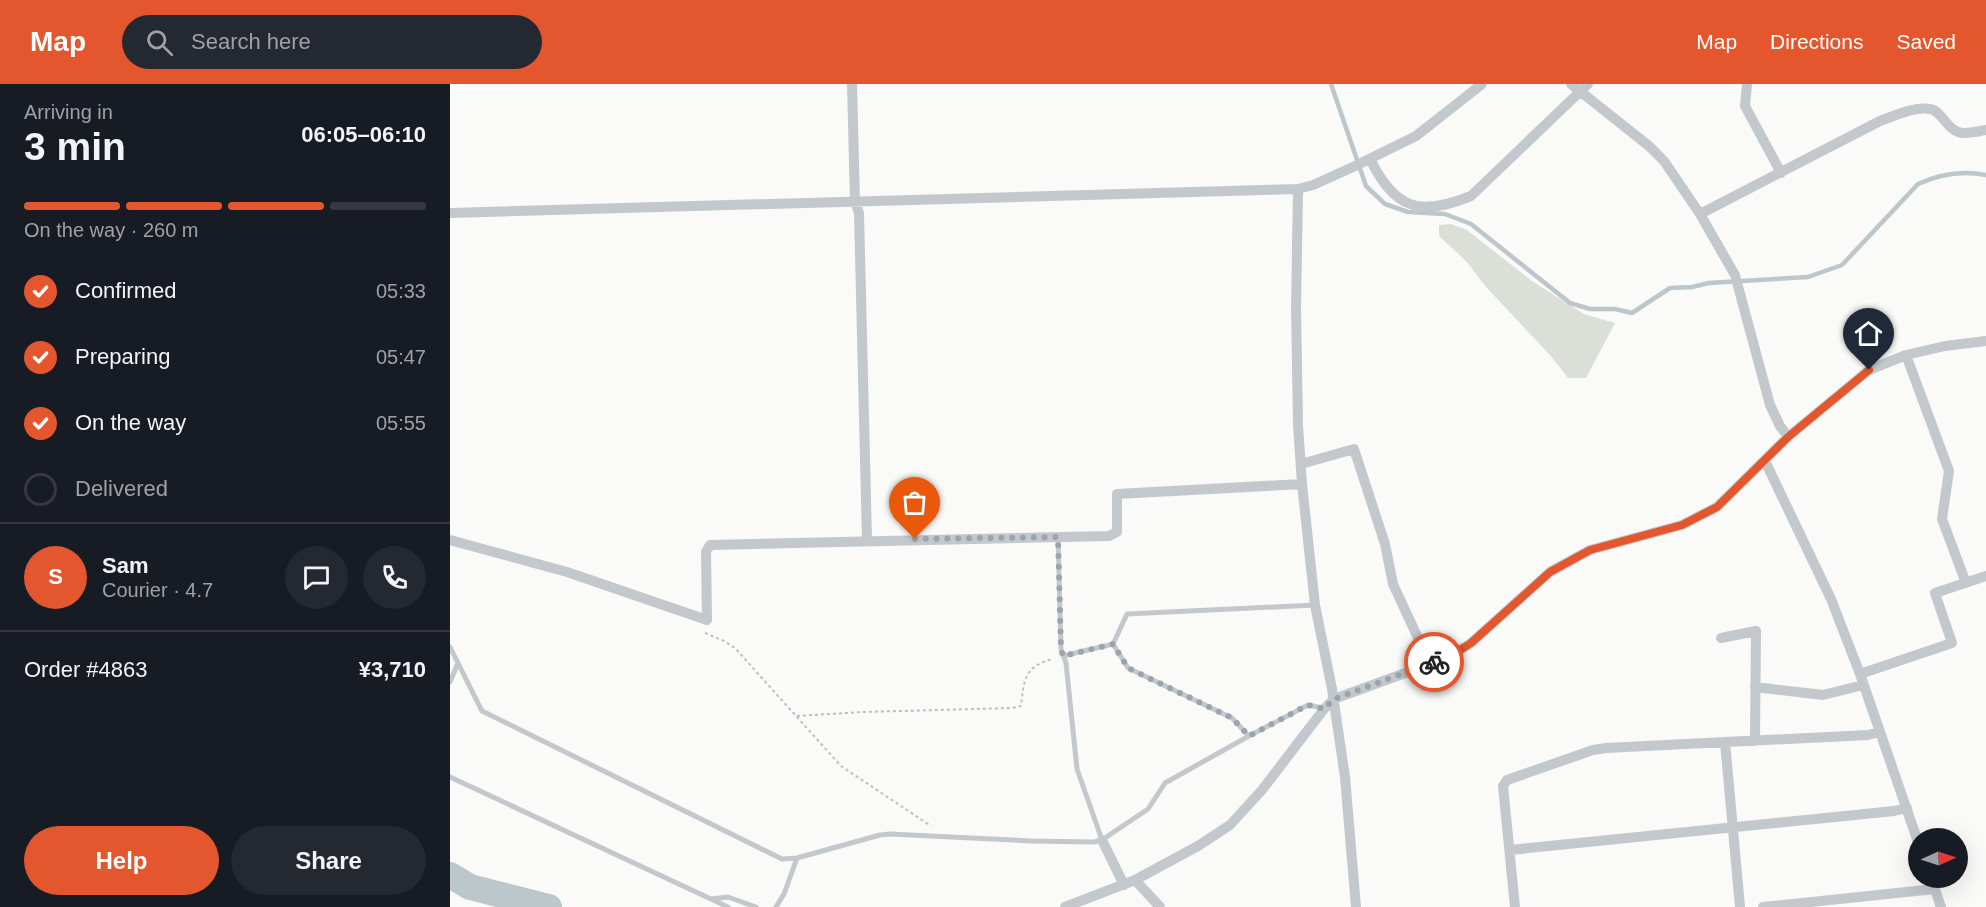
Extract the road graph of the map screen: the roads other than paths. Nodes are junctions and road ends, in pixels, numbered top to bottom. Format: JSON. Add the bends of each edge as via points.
{"nodes":[{"id":1,"x":852,"y":84,"type":"edge"},
{"id":2,"x":1482,"y":84,"type":"edge"},
{"id":3,"x":1571,"y":84,"type":"edge"},
{"id":4,"x":1747,"y":84,"type":"edge"},
{"id":5,"x":1584,"y":88,"type":"edge"},
{"id":6,"x":1986,"y":130,"type":"edge"},
{"id":7,"x":1368,"y":160,"type":"junction"},
{"id":8,"x":1781,"y":173,"type":"junction"},
{"id":9,"x":1298,"y":189,"type":"junction"},
{"id":10,"x":855,"y":202,"type":"junction"},
{"id":11,"x":450,"y":213,"type":"edge"},
{"id":12,"x":1700,"y":214,"type":"junction"},
{"id":13,"x":1986,"y":341,"type":"edge"},
{"id":14,"x":1906,"y":355,"type":"junction"},
{"id":15,"x":1788,"y":437,"type":"junction"},
{"id":16,"x":1765,"y":461,"type":"junction"},
{"id":17,"x":1301,"y":464,"type":"junction"},
{"id":18,"x":1302,"y":484,"type":"junction"},
{"id":19,"x":1058,"y":537,"type":"junction"},
{"id":20,"x":450,"y":540,"type":"edge"},
{"id":21,"x":867,"y":540,"type":"junction"},
{"id":22,"x":1986,"y":576,"type":"edge"},
{"id":23,"x":1966,"y":583,"type":"junction"},
{"id":24,"x":1315,"y":605,"type":"junction"},
{"id":25,"x":1721,"y":638,"type":"dead end"},
{"id":26,"x":1113,"y":644,"type":"junction"},
{"id":27,"x":450,"y":647,"type":"edge"},
{"id":28,"x":1063,"y":656,"type":"junction"},
{"id":29,"x":458,"y":663,"type":"junction"},
{"id":30,"x":1430,"y":664,"type":"junction"},
{"id":31,"x":1861,"y":679,"type":"junction"},
{"id":32,"x":450,"y":682,"type":"edge"},
{"id":33,"x":1755,"y":687,"type":"junction"},
{"id":34,"x":1334,"y":699,"type":"junction"},
{"id":35,"x":1324,"y":709,"type":"junction"},
{"id":36,"x":1879,"y":732,"type":"junction"},
{"id":37,"x":1249,"y":736,"type":"junction"},
{"id":38,"x":1755,"y":741,"type":"junction"},
{"id":39,"x":1725,"y":742,"type":"junction"},
{"id":40,"x":450,"y":777,"type":"edge"},
{"id":41,"x":1907,"y":808,"type":"junction"},
{"id":42,"x":1733,"y":827,"type":"junction"},
{"id":43,"x":1913,"y":828,"type":"edge"},
{"id":44,"x":1102,"y":840,"type":"junction"},
{"id":45,"x":1510,"y":850,"type":"junction"},
{"id":46,"x":796,"y":858,"type":"junction"},
{"id":47,"x":1135,"y":880,"type":"junction"},
{"id":48,"x":1124,"y":885,"type":"junction"},
{"id":49,"x":1935,"y":890,"type":"joint"},
{"id":50,"x":711,"y":899,"type":"junction"},
{"id":51,"x":728,"y":907,"type":"edge"},
{"id":52,"x":756,"y":907,"type":"edge"},
{"id":53,"x":776,"y":907,"type":"edge"},
{"id":54,"x":1065,"y":907,"type":"edge"},
{"id":55,"x":1161,"y":907,"type":"edge"},
{"id":56,"x":1356,"y":907,"type":"edge"},
{"id":57,"x":1515,"y":907,"type":"edge"},
{"id":58,"x":1740,"y":907,"type":"edge"},
{"id":59,"x":1763,"y":907,"type":"edge"},
{"id":60,"x":1941,"y":907,"type":"edge"}],
"edges":[{"from":1,"to":10,"type":"street"},
{"from":2,"to":7,"type":"street","via":[[1416,136]]},
{"from":3,"to":5,"type":"street"},
{"from":4,"to":8,"type":"street","via":[[1745,106]]},
{"from":5,"to":7,"type":"street","via":[[1471,196],[1457,202],[1425,208],[1400,200]]},
{"from":5,"to":12,"type":"street","via":[[1664,161]]},
{"from":6,"to":8,"type":"street","via":[[1960,133],[1934,109],[1919,109],[1880,121]]},
{"from":7,"to":9,"type":"street"},
{"from":8,"to":12,"type":"street"},
{"from":9,"to":10,"type":"street"},
{"from":9,"to":17,"type":"street","via":[[1296,308]]},
{"from":10,"to":11,"type":"street"},
{"from":10,"to":21,"type":"street","via":[[859,213]]},
{"from":12,"to":15,"type":"street","via":[[1735,275],[1770,405]]},
{"from":13,"to":14,"type":"street"},
{"from":14,"to":15,"type":"street","via":[[1869,370]]},
{"from":14,"to":23,"type":"street","via":[[1949,471],[1942,519]]},
{"from":15,"to":16,"type":"street"},
{"from":16,"to":30,"type":"street","via":[[1717,507],[1682,525],[1590,550],[1550,572],[1471,643]]},
{"from":16,"to":31,"type":"street","via":[[1831,600]]},
{"from":17,"to":18,"type":"street"},
{"from":17,"to":30,"type":"street","via":[[1354,449],[1385,544],[1393,584]]},
{"from":18,"to":19,"type":"street","via":[[1117,494],[1118,532],[1109,536]]},
{"from":18,"to":24,"type":"street"},
{"from":19,"to":21,"type":"street"},
{"from":19,"to":28,"type":"lane"},
{"from":20,"to":21,"type":"street","via":[[567,572],[707,620],[706,552],[710,544]]},
{"from":22,"to":23,"type":"street"},
{"from":23,"to":31,"type":"street","via":[[1935,593],[1952,643]]},
{"from":24,"to":26,"type":"lane","via":[[1127,614]]},
{"from":24,"to":34,"type":"street"},
{"from":25,"to":33,"type":"street","via":[[1756,632]]},
{"from":26,"to":28,"type":"lane"},
{"from":26,"to":37,"type":"lane","via":[[1128,668],[1232,718]]},
{"from":27,"to":29,"type":"lane"},
{"from":28,"to":44,"type":"lane","via":[[1077,769]]},
{"from":29,"to":32,"type":"lane"},
{"from":29,"to":46,"type":"lane","via":[[482,711],[772,855]]},
{"from":30,"to":34,"type":"street"},
{"from":31,"to":33,"type":"street","via":[[1823,695]]},
{"from":31,"to":36,"type":"street"},
{"from":33,"to":38,"type":"street"},
{"from":34,"to":35,"type":"street"},
{"from":34,"to":56,"type":"street"},
{"from":35,"to":37,"type":"lane","via":[[1308,705]]},
{"from":35,"to":47,"type":"street","via":[[1230,825]]},
{"from":36,"to":38,"type":"street"},
{"from":36,"to":41,"type":"street"},
{"from":37,"to":44,"type":"lane","via":[[1165,783],[1148,808]]},
{"from":38,"to":39,"type":"street"},
{"from":39,"to":42,"type":"street"},
{"from":39,"to":45,"type":"street","via":[[1593,750],[1507,780],[1503,786]]},
{"from":40,"to":50,"type":"lane"},
{"from":41,"to":42,"type":"street"},
{"from":41,"to":43,"type":"street"},
{"from":42,"to":45,"type":"street"},
{"from":42,"to":58,"type":"street"},
{"from":44,"to":46,"type":"lane","via":[[880,835]]},
{"from":44,"to":48,"type":"street"},
{"from":45,"to":57,"type":"street"},
{"from":46,"to":53,"type":"lane"},
{"from":47,"to":48,"type":"street"},
{"from":47,"to":55,"type":"street"},
{"from":48,"to":54,"type":"street"},
{"from":49,"to":59,"type":"street"},
{"from":49,"to":60,"type":"street"},
{"from":50,"to":51,"type":"lane"},
{"from":50,"to":52,"type":"lane","via":[[728,897]]}]}
